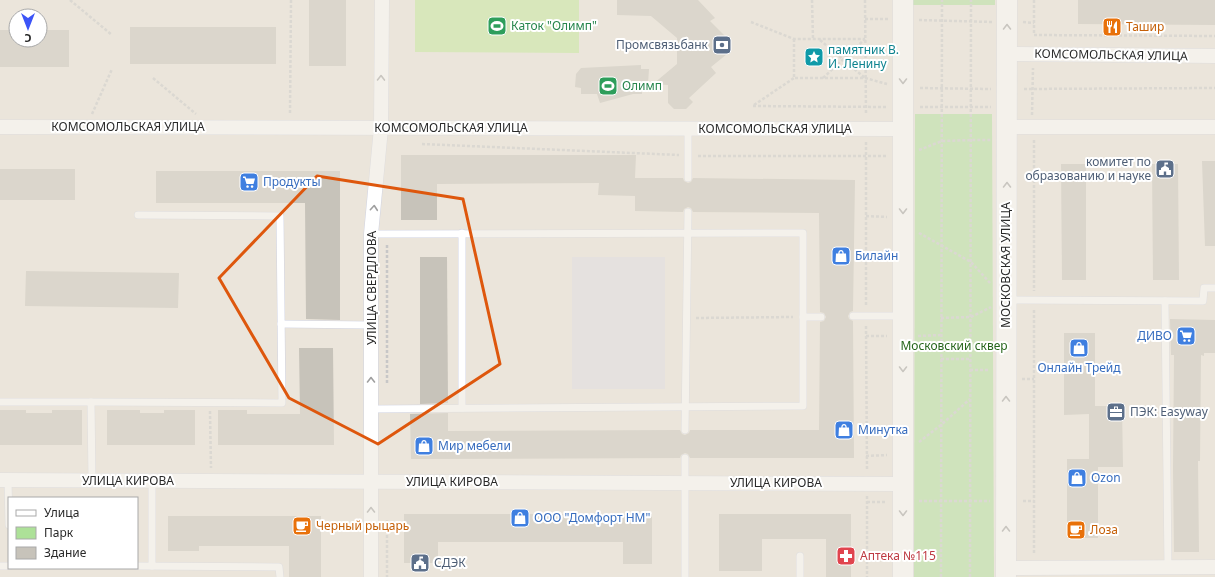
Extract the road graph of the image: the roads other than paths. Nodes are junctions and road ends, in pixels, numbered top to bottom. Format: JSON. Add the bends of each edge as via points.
{"nodes":[{"id":1,"x":382,"y":0,"type":"edge"},
{"id":2,"x":903,"y":0,"type":"edge"},
{"id":3,"x":1007,"y":0,"type":"edge"},
{"id":4,"x":1007,"y":54,"type":"junction"},
{"id":5,"x":1215,"y":56,"type":"edge"},
{"id":6,"x":0,"y":127,"type":"edge"},
{"id":7,"x":1215,"y":127,"type":"edge"},
{"id":8,"x":381,"y":128,"type":"junction"},
{"id":9,"x":688,"y":129,"type":"junction"},
{"id":10,"x":903,"y":129,"type":"junction"},
{"id":11,"x":1007,"y":134,"type":"junction"},
{"id":12,"x":688,"y":178,"type":"dead end"},
{"id":13,"x":688,"y":212,"type":"dead end"},
{"id":14,"x":138,"y":215,"type":"dead end"},
{"id":15,"x":462,"y":233,"type":"junction"},
{"id":16,"x":687,"y":233,"type":"junction"},
{"id":17,"x":371,"y":234,"type":"junction"},
{"id":18,"x":1215,"y":288,"type":"edge"},
{"id":19,"x":1006,"y":300,"type":"junction"},
{"id":20,"x":1165,"y":301,"type":"junction"},
{"id":21,"x":853,"y":316,"type":"dead end"},
{"id":22,"x":903,"y":316,"type":"junction"},
{"id":23,"x":804,"y":317,"type":"junction"},
{"id":24,"x":821,"y":317,"type":"dead end"},
{"id":25,"x":281,"y":324,"type":"junction"},
{"id":26,"x":371,"y":325,"type":"junction"},
{"id":27,"x":0,"y":402,"type":"edge"},
{"id":28,"x":91,"y":402,"type":"junction"},
{"id":29,"x":685,"y":407,"type":"junction"},
{"id":30,"x":462,"y":408,"type":"junction"},
{"id":31,"x":371,"y":409,"type":"junction"},
{"id":32,"x":685,"y":430,"type":"dead end"},
{"id":33,"x":685,"y":458,"type":"dead end"},
{"id":34,"x":4,"y":480,"type":"edge"},
{"id":35,"x":92,"y":480,"type":"junction"},
{"id":36,"x":152,"y":481,"type":"junction"},
{"id":37,"x":371,"y":482,"type":"junction"},
{"id":38,"x":685,"y":483,"type":"junction"},
{"id":39,"x":903,"y":493,"type":"junction"},
{"id":40,"x":8,"y":516,"type":"edge"},
{"id":41,"x":800,"y":556,"type":"dead end"},
{"id":42,"x":138,"y":566,"type":"edge"},
{"id":43,"x":152,"y":566,"type":"junction"},
{"id":44,"x":1168,"y":567,"type":"junction"},
{"id":45,"x":1215,"y":567,"type":"edge"},
{"id":46,"x":1006,"y":573,"type":"edge"},
{"id":47,"x":280,"y":577,"type":"edge"},
{"id":48,"x":371,"y":577,"type":"edge"},
{"id":49,"x":685,"y":577,"type":"edge"},
{"id":50,"x":800,"y":577,"type":"edge"},
{"id":51,"x":903,"y":577,"type":"edge"}],
"edges":[{"from":8,"to":1,"type":"street","name":"УЛИЦА СВЕРДЛОВА","one_way":true},
{"from":2,"to":10,"type":"main road","one_way":true},
{"from":4,"to":3,"type":"main road","name":"МОСКОВСКАЯ УЛИЦА","one_way":true},
{"from":4,"to":5,"type":"street","name":"КОМСОМОЛЬСКАЯ УЛИЦА"},
{"from":4,"to":11,"type":"main road","name":"МОСКОВСКАЯ УЛИЦА"},
{"from":6,"to":8,"type":"street","name":"КОМСОМОЛЬСКАЯ УЛИЦА"},
{"from":7,"to":11,"type":"street"},
{"from":8,"to":9,"type":"street","name":"КОМСОМОЛЬСКАЯ УЛИЦА"},
{"from":17,"to":8,"type":"street","name":"УЛИЦА СВЕРДЛОВА","one_way":true},
{"from":9,"to":10,"type":"street","name":"КОМСОМОЛЬСКАЯ УЛИЦА"},
{"from":9,"to":12,"type":"lane"},
{"from":10,"to":22,"type":"main road","one_way":true},
{"from":19,"to":11,"type":"main road","name":"МОСКОВСКАЯ УЛИЦА","one_way":true},
{"from":13,"to":16,"type":"lane"},
{"from":14,"to":25,"type":"lane","via":[[280,216]]},
{"from":15,"to":16,"type":"lane"},
{"from":15,"to":17,"type":"lane"},
{"from":15,"to":30,"type":"lane"},
{"from":16,"to":23,"type":"lane","via":[[803,233]]},
{"from":16,"to":29,"type":"lane"},
{"from":17,"to":26,"type":"street","name":"УЛИЦА СВЕРДЛОВА"},
{"from":18,"to":20,"type":"lane","via":[[1204,288],[1204,301]]},
{"from":19,"to":20,"type":"lane"},
{"from":46,"to":19,"type":"main road","name":"МОСКОВСКАЯ УЛИЦА","one_way":true},
{"from":20,"to":44,"type":"lane"},
{"from":21,"to":22,"type":"lane"},
{"from":22,"to":39,"type":"main road","one_way":true},
{"from":23,"to":24,"type":"lane"},
{"from":23,"to":29,"type":"lane","via":[[803,406]]},
{"from":25,"to":26,"type":"lane"},
{"from":25,"to":28,"type":"lane","via":[[282,403]]},
{"from":31,"to":26,"type":"street","name":"УЛИЦА СВЕРДЛОВА","one_way":true},
{"from":27,"to":28,"type":"lane"},
{"from":28,"to":35,"type":"lane"},
{"from":29,"to":30,"type":"lane"},
{"from":29,"to":32,"type":"lane"},
{"from":30,"to":31,"type":"lane"},
{"from":31,"to":37,"type":"street","name":"УЛИЦА СВЕРДЛОВА"},
{"from":33,"to":38,"type":"lane"},
{"from":34,"to":35,"type":"street","name":"УЛИЦА КИРОВА"},
{"from":34,"to":40,"type":"lane"},
{"from":35,"to":36,"type":"street","name":"УЛИЦА КИРОВА"},
{"from":36,"to":37,"type":"street","name":"УЛИЦА КИРОВА"},
{"from":36,"to":43,"type":"lane"},
{"from":37,"to":38,"type":"street","name":"УЛИЦА КИРОВА"},
{"from":48,"to":37,"type":"street","name":"УЛИЦА СВЕРДЛОВА","one_way":true},
{"from":38,"to":39,"type":"street","name":"УЛИЦА КИРОВА","via":[[867,484]]},
{"from":38,"to":49,"type":"lane"},
{"from":39,"to":51,"type":"main road","one_way":true},
{"from":41,"to":50,"type":"lane"},
{"from":42,"to":43,"type":"lane"},
{"from":43,"to":47,"type":"lane","via":[[279,567]]},
{"from":44,"to":45,"type":"street"},
{"from":44,"to":46,"type":"street"}]}
